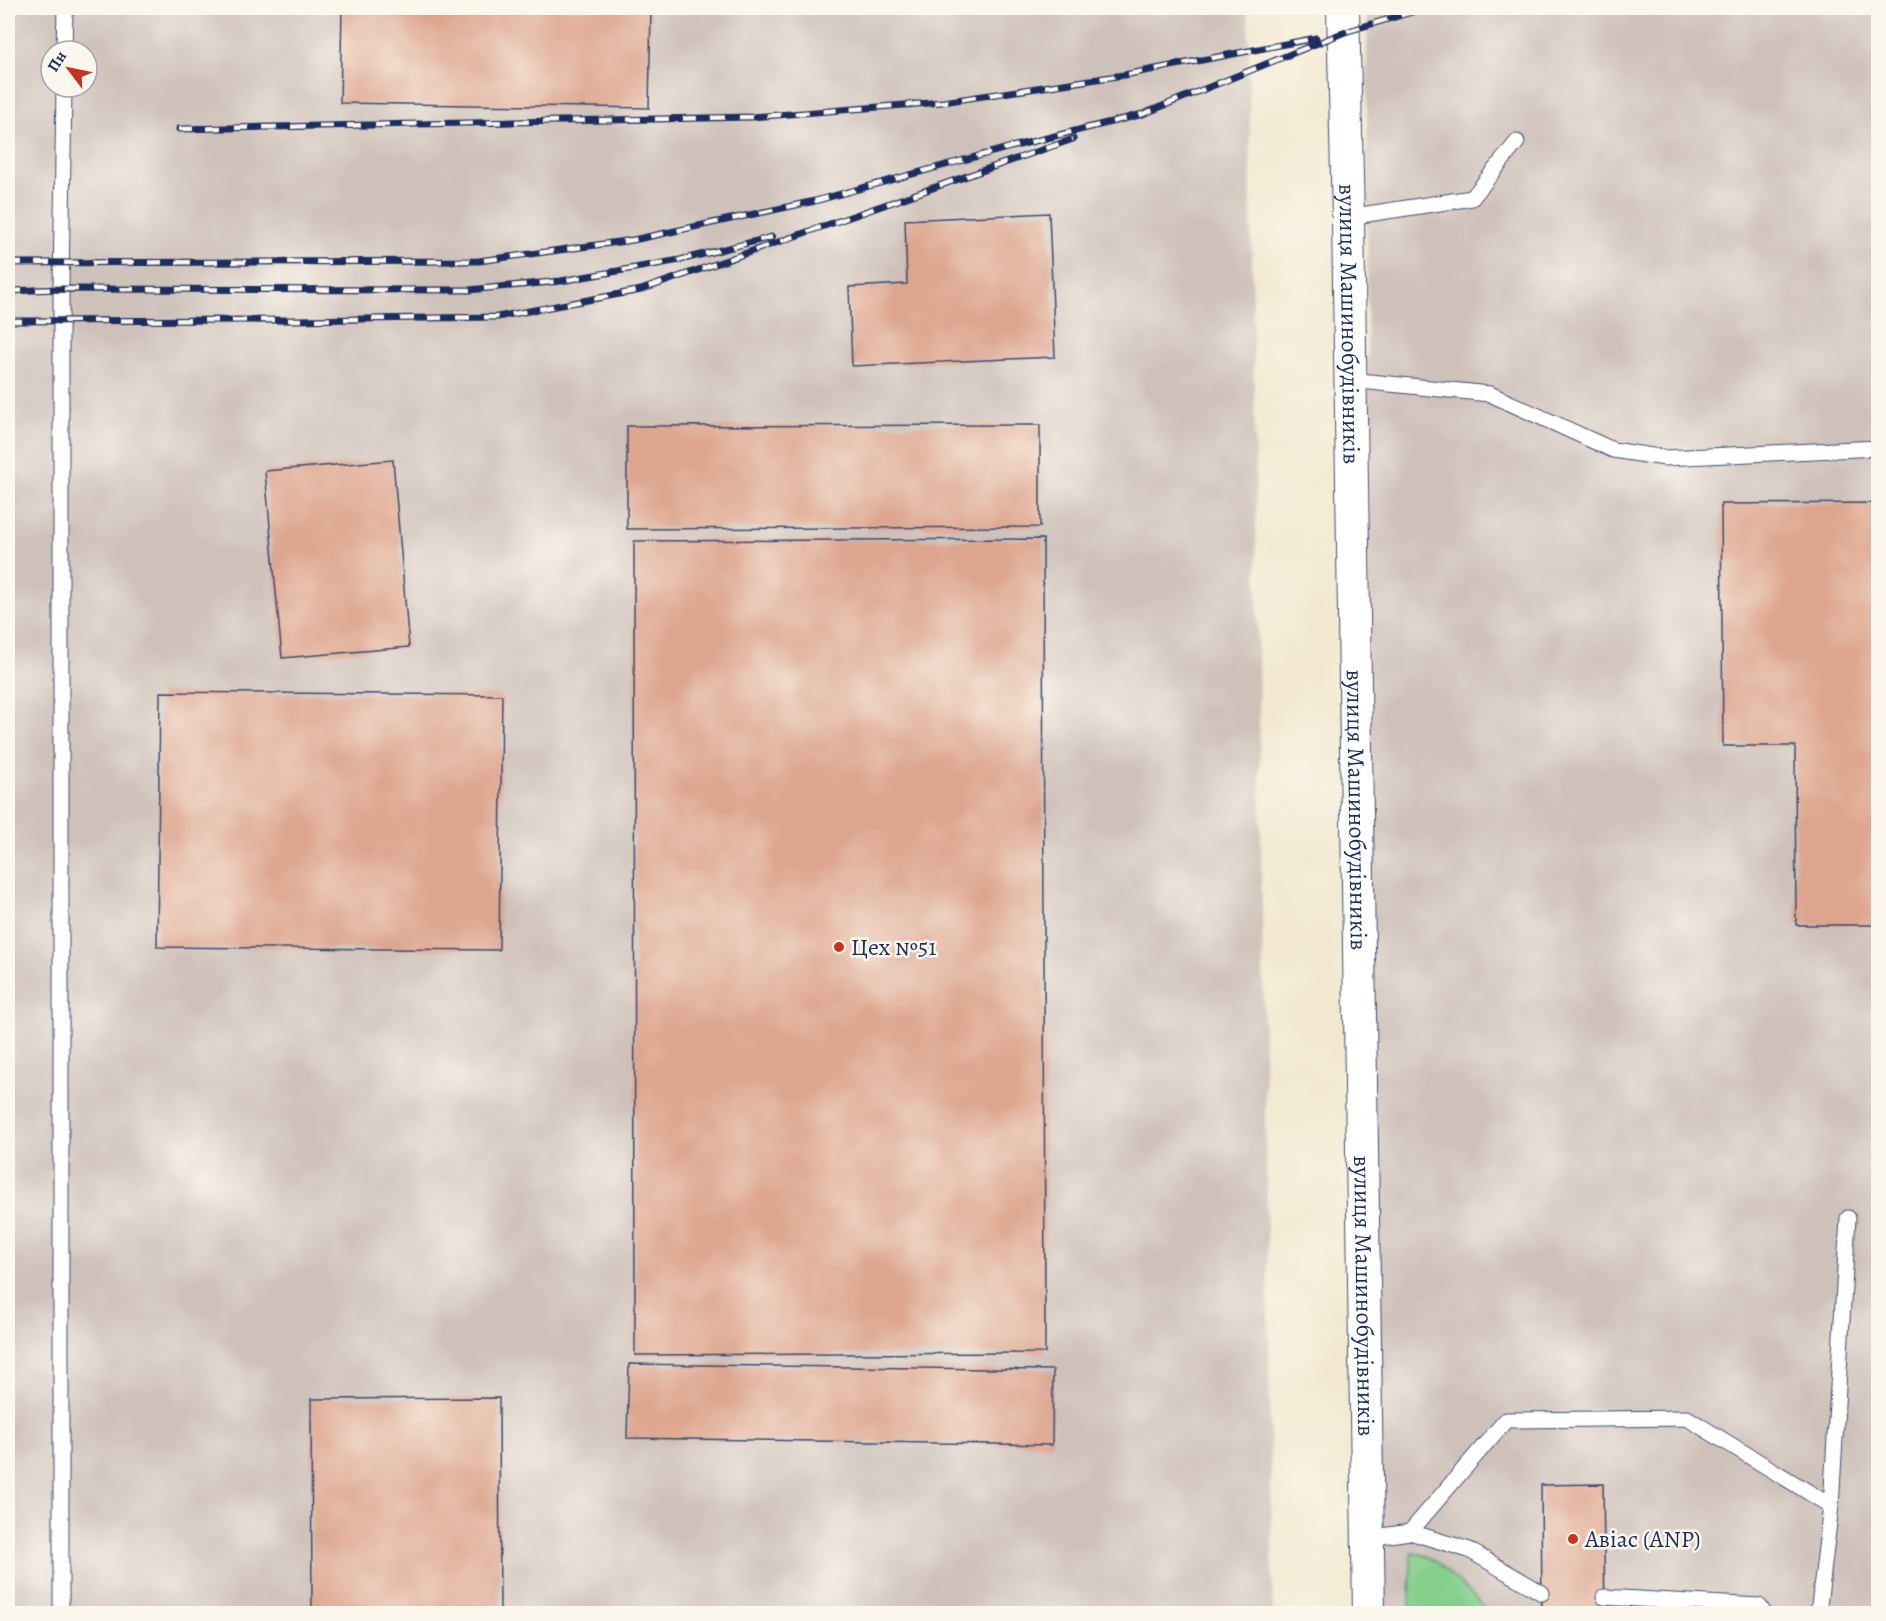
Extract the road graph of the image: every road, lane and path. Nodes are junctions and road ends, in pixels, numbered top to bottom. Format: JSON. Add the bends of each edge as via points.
{"nodes":[{"id":1,"x":65,"y":8,"type":"edge"},
{"id":2,"x":1343,"y":8,"type":"edge"},
{"id":3,"x":64,"y":39,"type":"edge"},
{"id":4,"x":64,"y":99,"type":"edge"},
{"id":5,"x":1517,"y":141,"type":"dead end"},
{"id":6,"x":1348,"y":217,"type":"junction"},
{"id":7,"x":1350,"y":380,"type":"junction"},
{"id":8,"x":1878,"y":448,"type":"edge"},
{"id":9,"x":1848,"y":1218,"type":"dead end"},
{"id":10,"x":1831,"y":1506,"type":"junction"},
{"id":11,"x":1410,"y":1532,"type":"junction"},
{"id":12,"x":1368,"y":1538,"type":"junction"},
{"id":13,"x":1542,"y":1593,"type":"dead end"},
{"id":14,"x":1604,"y":1597,"type":"dead end"},
{"id":15,"x":61,"y":1614,"type":"edge"},
{"id":16,"x":1369,"y":1614,"type":"edge"},
{"id":17,"x":1765,"y":1614,"type":"edge"},
{"id":18,"x":1818,"y":1614,"type":"edge"}],
"edges":[{"from":1,"to":3,"type":"lane"},
{"from":2,"to":6,"type":"street","name":"вулиця Машинобудівників"},
{"from":4,"to":15,"type":"lane"},
{"from":5,"to":6,"type":"lane","via":[[1472,198]]},
{"from":6,"to":7,"type":"street","name":"вулиця Машинобудівників"},
{"from":7,"to":8,"type":"lane","via":[[1490,394],[1613,450],[1665,458]]},
{"from":7,"to":12,"type":"street","name":"вулиця Машинобудівників"},
{"from":9,"to":10,"type":"lane"},
{"from":10,"to":11,"type":"lane","via":[[1688,1418],[1506,1420]]},
{"from":10,"to":18,"type":"lane"},
{"from":11,"to":12,"type":"lane"},
{"from":11,"to":13,"type":"lane","via":[[1469,1550]]},
{"from":12,"to":16,"type":"street","name":"вулиця Машинобудівників"},
{"from":14,"to":17,"type":"lane","via":[[1759,1606]]}]}
